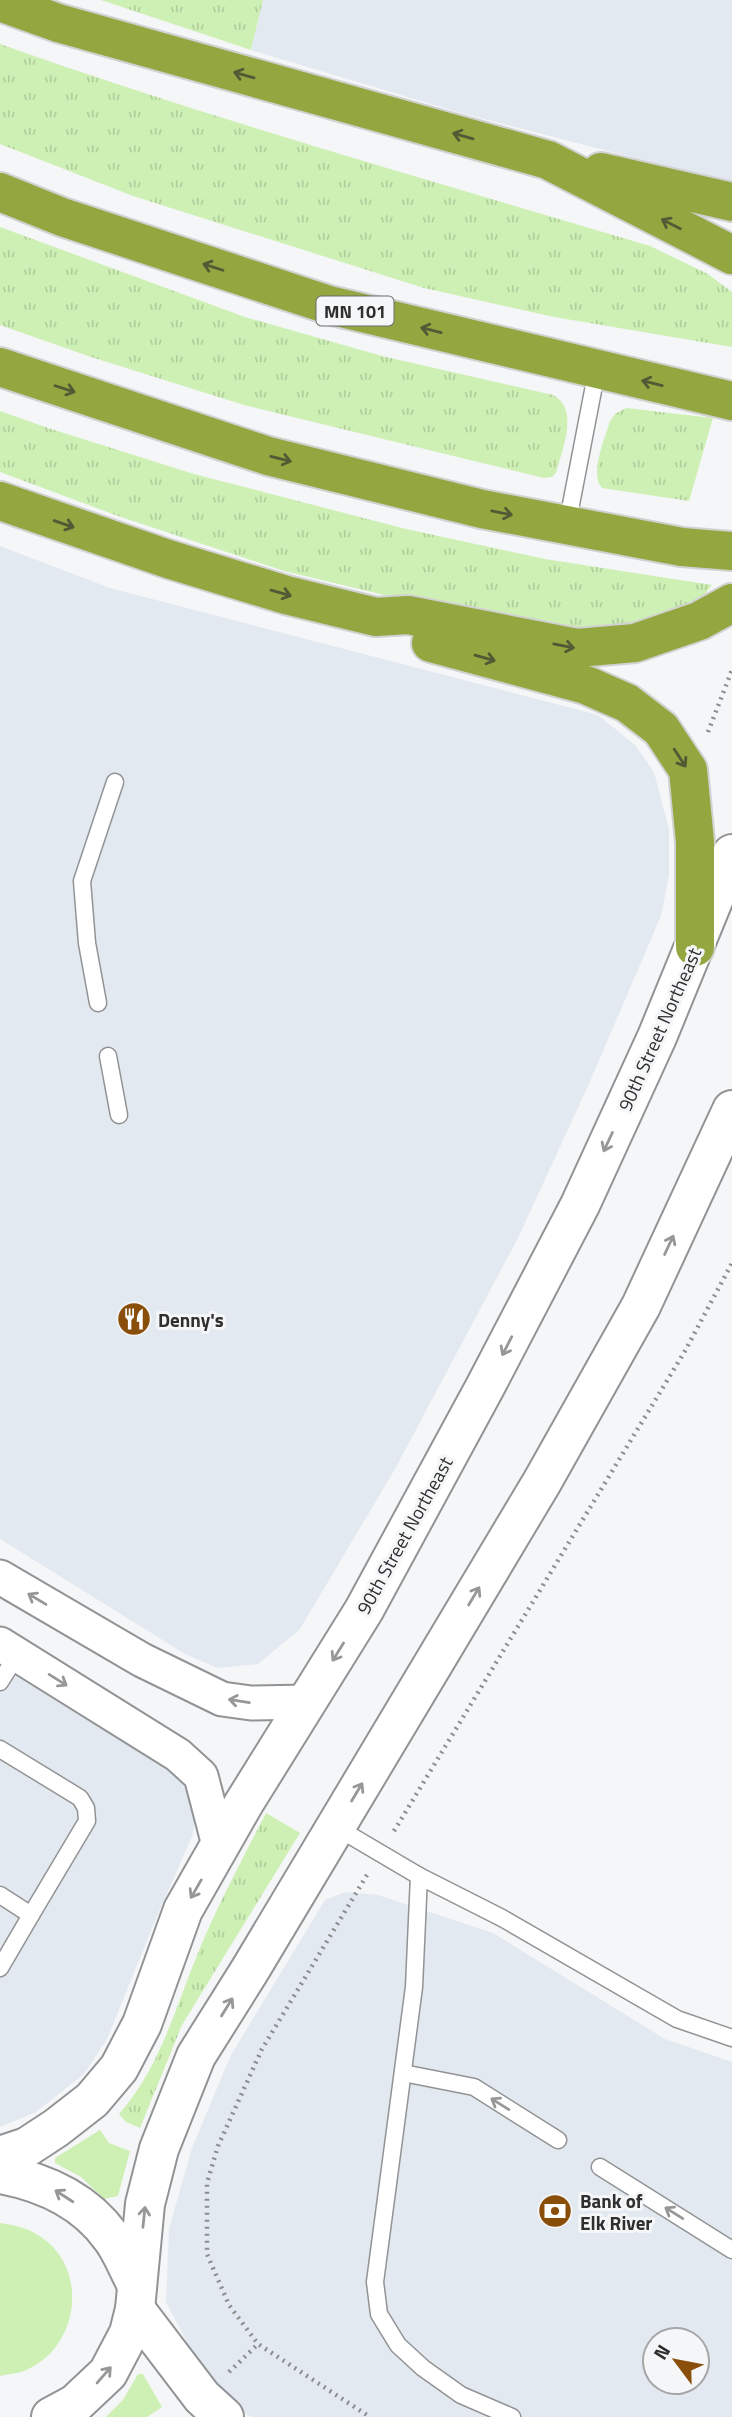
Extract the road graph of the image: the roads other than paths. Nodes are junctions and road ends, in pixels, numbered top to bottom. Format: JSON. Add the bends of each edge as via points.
{"nodes":[{"id":1,"x":0,"y":2,"type":"edge"},
{"id":2,"x":548,"y":160,"type":"junction"},
{"id":3,"x":0,"y":192,"type":"edge"},
{"id":4,"x":732,"y":202,"type":"edge"},
{"id":5,"x":732,"y":255,"type":"edge"},
{"id":6,"x":0,"y":367,"type":"edge"},
{"id":7,"x":597,"y":370,"type":"junction"},
{"id":8,"x":725,"y":400,"type":"edge"},
{"id":9,"x":0,"y":502,"type":"edge"},
{"id":10,"x":567,"y":525,"type":"junction"},
{"id":11,"x":732,"y":551,"type":"edge"},
{"id":12,"x":732,"y":603,"type":"edge"},
{"id":13,"x":376,"y":617,"type":"junction"},
{"id":14,"x":115,"y":782,"type":"dead end"},
{"id":15,"x":732,"y":854,"type":"edge"},
{"id":16,"x":695,"y":947,"type":"junction"},
{"id":17,"x":98,"y":1003,"type":"dead end"},
{"id":18,"x":108,"y":1056,"type":"dead end"},
{"id":19,"x":732,"y":1111,"type":"edge"},
{"id":20,"x":119,"y":1115,"type":"dead end"},
{"id":21,"x":0,"y":1577,"type":"edge"},
{"id":22,"x":6,"y":1661,"type":"edge"},
{"id":23,"x":307,"y":1702,"type":"junction"},
{"id":24,"x":0,"y":1749,"type":"edge"},
{"id":25,"x":336,"y":1828,"type":"junction"},
{"id":26,"x":220,"y":1849,"type":"junction"},
{"id":27,"x":419,"y":1876,"type":"junction"},
{"id":28,"x":0,"y":1895,"type":"edge"},
{"id":29,"x":31,"y":1915,"type":"junction"},
{"id":30,"x":0,"y":1968,"type":"edge"},
{"id":31,"x":732,"y":2038,"type":"edge"},
{"id":32,"x":403,"y":2073,"type":"junction"},
{"id":33,"x":558,"y":2140,"type":"dead end"},
{"id":34,"x":0,"y":2156,"type":"edge"},
{"id":35,"x":600,"y":2167,"type":"dead end"},
{"id":36,"x":0,"y":2174,"type":"edge"},
{"id":37,"x":732,"y":2250,"type":"edge"},
{"id":38,"x":136,"y":2297,"type":"junction"},
{"id":39,"x":51,"y":2417,"type":"edge"},
{"id":40,"x":224,"y":2417,"type":"edge"},
{"id":41,"x":512,"y":2417,"type":"edge"}],
"edges":[{"from":2,"to":1,"type":"highway","one_way":true,"via":[[58,23]]},
{"from":2,"to":4,"type":"highway"},
{"from":5,"to":2,"type":"highway","one_way":true},
{"from":7,"to":3,"type":"highway","number":"MN 101","one_way":true,"via":[[328,305]]},
{"from":6,"to":10,"type":"highway","one_way":true,"via":[[268,456],[482,509]]},
{"from":8,"to":7,"type":"highway","number":"MN 101","one_way":true},
{"from":7,"to":10,"type":"lane"},
{"from":9,"to":13,"type":"highway","one_way":true,"via":[[168,559]]},
{"from":10,"to":11,"type":"highway","via":[[682,547]]},
{"from":13,"to":12,"type":"highway","one_way":true,"via":[[408,615],[577,648],[635,643],[699,621]]},
{"from":13,"to":16,"type":"highway","one_way":true,"via":[[404,635],[586,685],[627,703],[661,729],[688,770],[695,842]]},
{"from":14,"to":17,"type":"lane","via":[[82,881]]},
{"from":15,"to":16,"type":"main road","name":"90th Street Northeast"},
{"from":16,"to":23,"type":"main road","name":"90th Street Northeast","one_way":true,"via":[[580,1205],[364,1610]]},
{"from":18,"to":20,"type":"lane"},
{"from":25,"to":19,"type":"main road","one_way":true,"via":[[634,1318]]},
{"from":23,"to":21,"type":"street","one_way":true,"via":[[222,1699],[142,1660]]},
{"from":22,"to":26,"type":"street","one_way":true,"via":[[178,1755],[201,1776]]},
{"from":23,"to":26,"type":"main road","name":"90th Street Northeast"},
{"from":24,"to":29,"type":"lane","via":[[80,1798],[86,1808],[87,1821]]},
{"from":25,"to":27,"type":"lane"},
{"from":38,"to":25,"type":"main road","one_way":true,"via":[[145,2204],[159,2149],[196,2056]]},
{"from":26,"to":34,"type":"main road","name":"90th Street Northeast","one_way":true,"via":[[183,1910],[142,2024],[119,2068],[92,2100],[56,2128],[27,2147]]},
{"from":27,"to":31,"type":"lane","via":[[502,1918],[677,2019]]},
{"from":27,"to":32,"type":"lane","via":[[414,1987]]},
{"from":28,"to":29,"type":"lane"},
{"from":29,"to":30,"type":"lane"},
{"from":33,"to":32,"type":"lane","one_way":true,"via":[[474,2087]]},
{"from":32,"to":41,"type":"lane","via":[[375,2282],[379,2314],[398,2345],[423,2368],[461,2395]]},
{"from":37,"to":35,"type":"lane","one_way":true},
{"from":38,"to":36,"type":"main road","one_way":true,"via":[[113,2238],[90,2212],[54,2189]]},
{"from":39,"to":38,"type":"main road","one_way":true,"via":[[75,2404],[108,2373],[129,2333]]},
{"from":38,"to":40,"type":"main road","via":[[202,2398]]}]}
